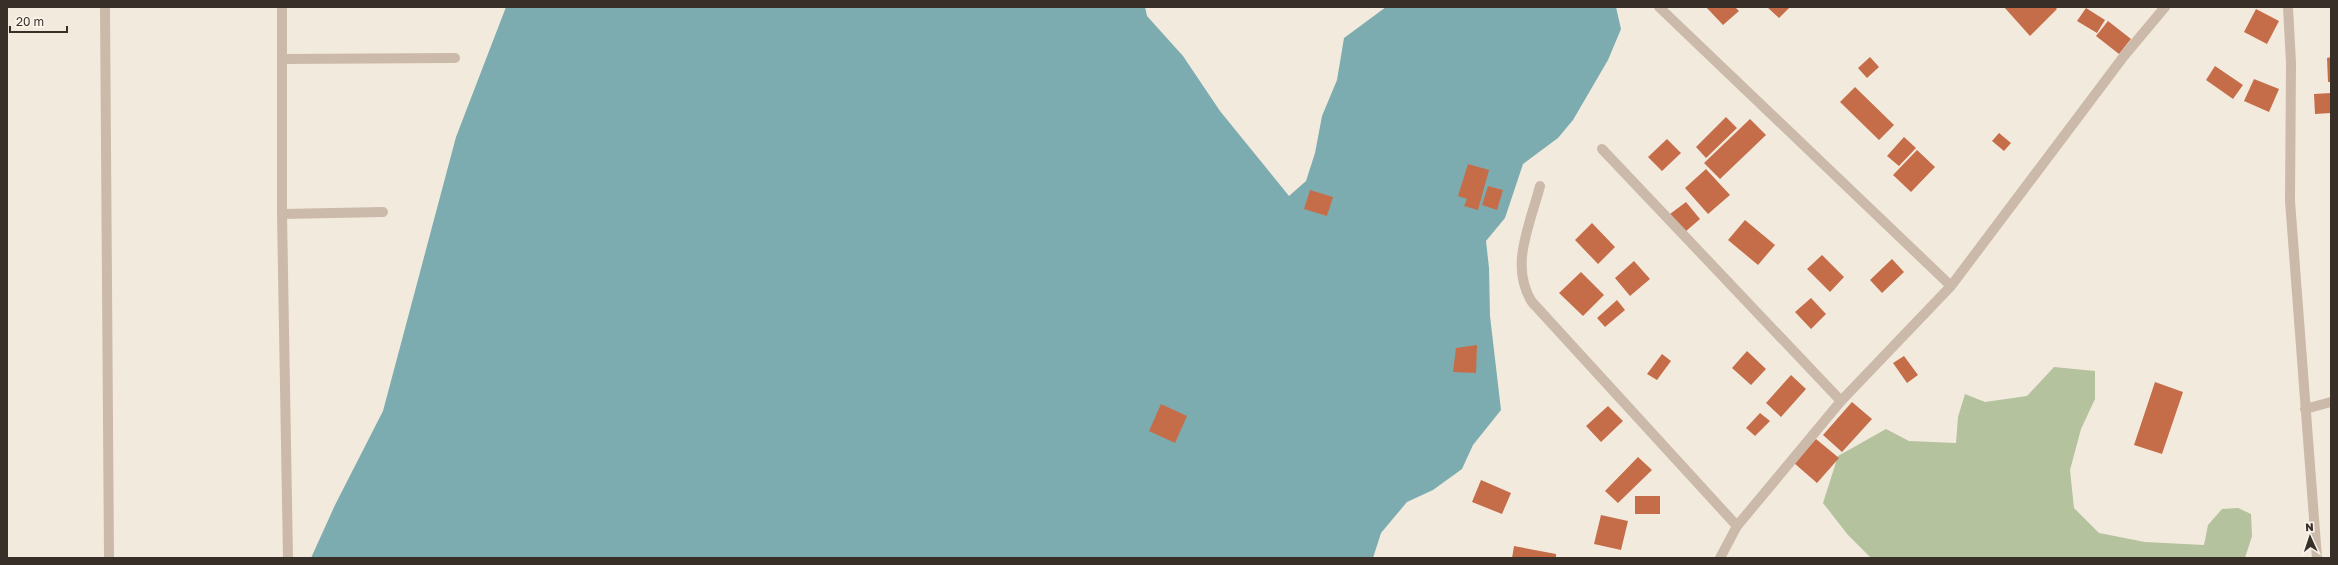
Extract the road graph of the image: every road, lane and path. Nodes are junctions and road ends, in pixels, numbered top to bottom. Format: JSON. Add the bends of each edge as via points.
{"nodes":[{"id":1,"x":105,"y":7,"type":"edge"},
{"id":2,"x":282,"y":7,"type":"edge"},
{"id":3,"x":1659,"y":7,"type":"edge"},
{"id":4,"x":2165,"y":7,"type":"edge"},
{"id":5,"x":2288,"y":7,"type":"edge"},
{"id":6,"x":455,"y":58,"type":"dead end"},
{"id":7,"x":283,"y":59,"type":"junction"},
{"id":8,"x":1602,"y":149,"type":"dead end"},
{"id":9,"x":1540,"y":186,"type":"dead end"},
{"id":10,"x":383,"y":212,"type":"dead end"},
{"id":11,"x":282,"y":214,"type":"junction"},
{"id":12,"x":1951,"y":286,"type":"junction"},
{"id":13,"x":1841,"y":401,"type":"junction"},
{"id":14,"x":2331,"y":402,"type":"edge"},
{"id":15,"x":2305,"y":410,"type":"junction"},
{"id":16,"x":1737,"y":526,"type":"junction"},
{"id":17,"x":109,"y":558,"type":"edge"},
{"id":18,"x":288,"y":558,"type":"edge"},
{"id":19,"x":1720,"y":558,"type":"edge"},
{"id":20,"x":2317,"y":558,"type":"edge"}],
"edges":[{"from":1,"to":17,"type":"street"},
{"from":2,"to":7,"type":"street"},
{"from":3,"to":12,"type":"street"},
{"from":4,"to":12,"type":"street","via":[[2124,56]]},
{"from":5,"to":15,"type":"street","via":[[2291,62],[2290,201]]},
{"from":6,"to":7,"type":"street"},
{"from":7,"to":11,"type":"street"},
{"from":8,"to":13,"type":"street"},
{"from":9,"to":16,"type":"street","via":[[1521,258],[1521,276],[1525,291],[1532,302]]},
{"from":10,"to":11,"type":"street"},
{"from":11,"to":18,"type":"street"},
{"from":12,"to":13,"type":"street"},
{"from":13,"to":16,"type":"street"},
{"from":14,"to":15,"type":"street"},
{"from":15,"to":20,"type":"street"},
{"from":16,"to":19,"type":"street"}]}
